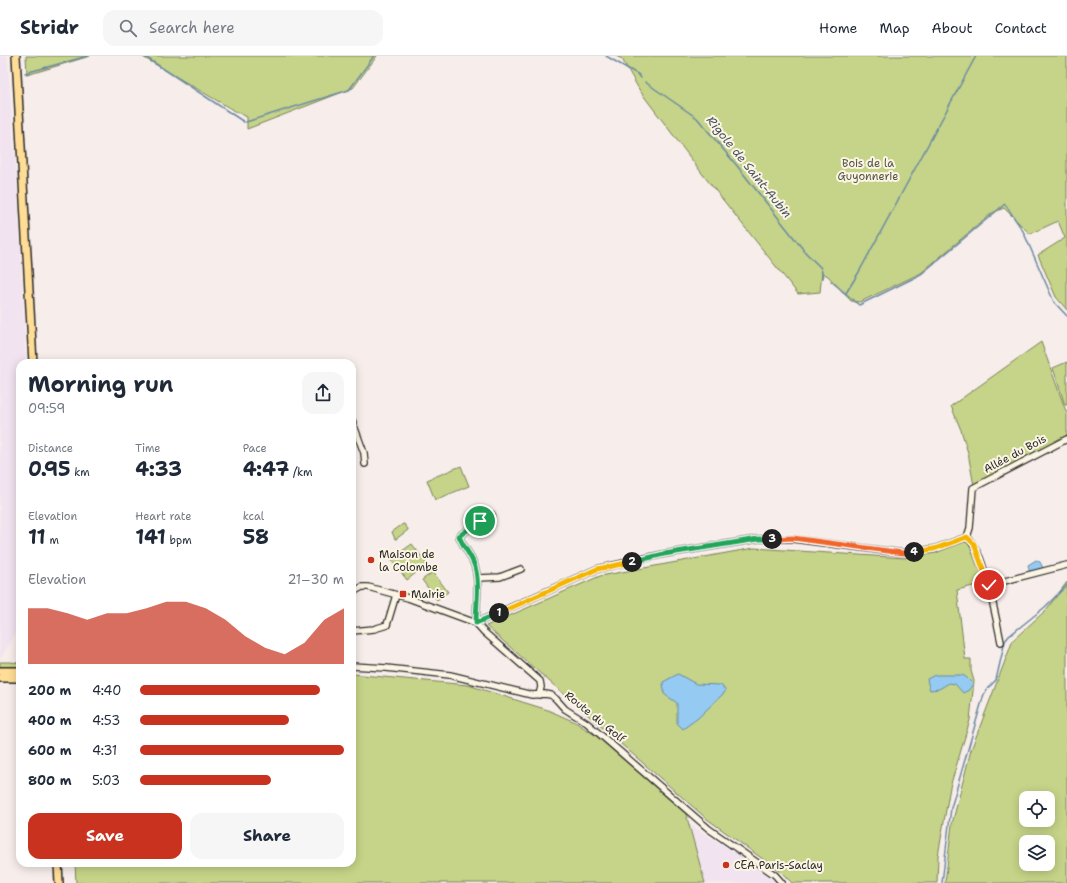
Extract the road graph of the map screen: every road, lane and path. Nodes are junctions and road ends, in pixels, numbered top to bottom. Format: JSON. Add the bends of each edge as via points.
{"nodes":[{"id":1,"x":16,"y":56,"type":"edge"},
{"id":2,"x":33,"y":359,"type":"edge"},
{"id":3,"x":356,"y":431,"type":"edge"},
{"id":4,"x":1067,"y":439,"type":"edge"},
{"id":5,"x":365,"y":464,"type":"dead end"},
{"id":6,"x":492,"y":515,"type":"dead end"},
{"id":7,"x":967,"y":537,"type":"junction"},
{"id":8,"x":1067,"y":565,"type":"edge"},
{"id":9,"x":521,"y":569,"type":"dead end"},
{"id":10,"x":478,"y":578,"type":"junction"},
{"id":11,"x":989,"y":585,"type":"junction"},
{"id":12,"x":356,"y":591,"type":"edge"},
{"id":13,"x":396,"y":595,"type":"junction"},
{"id":14,"x":476,"y":623,"type":"junction"},
{"id":15,"x":356,"y":631,"type":"edge"},
{"id":16,"x":1001,"y":642,"type":"dead end"},
{"id":17,"x":356,"y":666,"type":"edge"},
{"id":18,"x":0,"y":671,"type":"edge"},
{"id":19,"x":16,"y":671,"type":"edge"},
{"id":20,"x":0,"y":678,"type":"edge"},
{"id":21,"x":16,"y":678,"type":"edge"},
{"id":22,"x":538,"y":695,"type":"junction"},
{"id":23,"x":58,"y":867,"type":"edge"},
{"id":24,"x":59,"y":883,"type":"edge"},
{"id":25,"x":782,"y":883,"type":"edge"}],
"edges":[{"from":1,"to":2,"type":"main road"},
{"from":3,"to":5,"type":"street"},
{"from":4,"to":7,"type":"street","name":"Allée du Bois","via":[[973,488]]},
{"from":6,"to":10,"type":"street","via":[[459,536],[475,565]]},
{"from":7,"to":11,"type":"street","via":[[974,544]]},
{"from":7,"to":14,"type":"street","via":[[934,549],[903,553],[793,538],[758,539],[664,554],[597,569]]},
{"from":8,"to":11,"type":"street"},
{"from":9,"to":10,"type":"street","via":[[500,578]]},
{"from":10,"to":14,"type":"street"},
{"from":11,"to":16,"type":"street"},
{"from":12,"to":13,"type":"street","via":[[368,587]]},
{"from":13,"to":14,"type":"street"},
{"from":13,"to":15,"type":"street","via":[[387,625],[374,630]]},
{"from":14,"to":22,"type":"street","via":[[540,681]]},
{"from":17,"to":22,"type":"street","name":"Route du Golf","via":[[450,676]]},
{"from":18,"to":19,"type":"main road"},
{"from":20,"to":21,"type":"main road"},
{"from":22,"to":25,"type":"street","name":"Route du Golf","via":[[551,695],[556,698],[709,829],[775,875]]},
{"from":23,"to":24,"type":"main road"}]}
